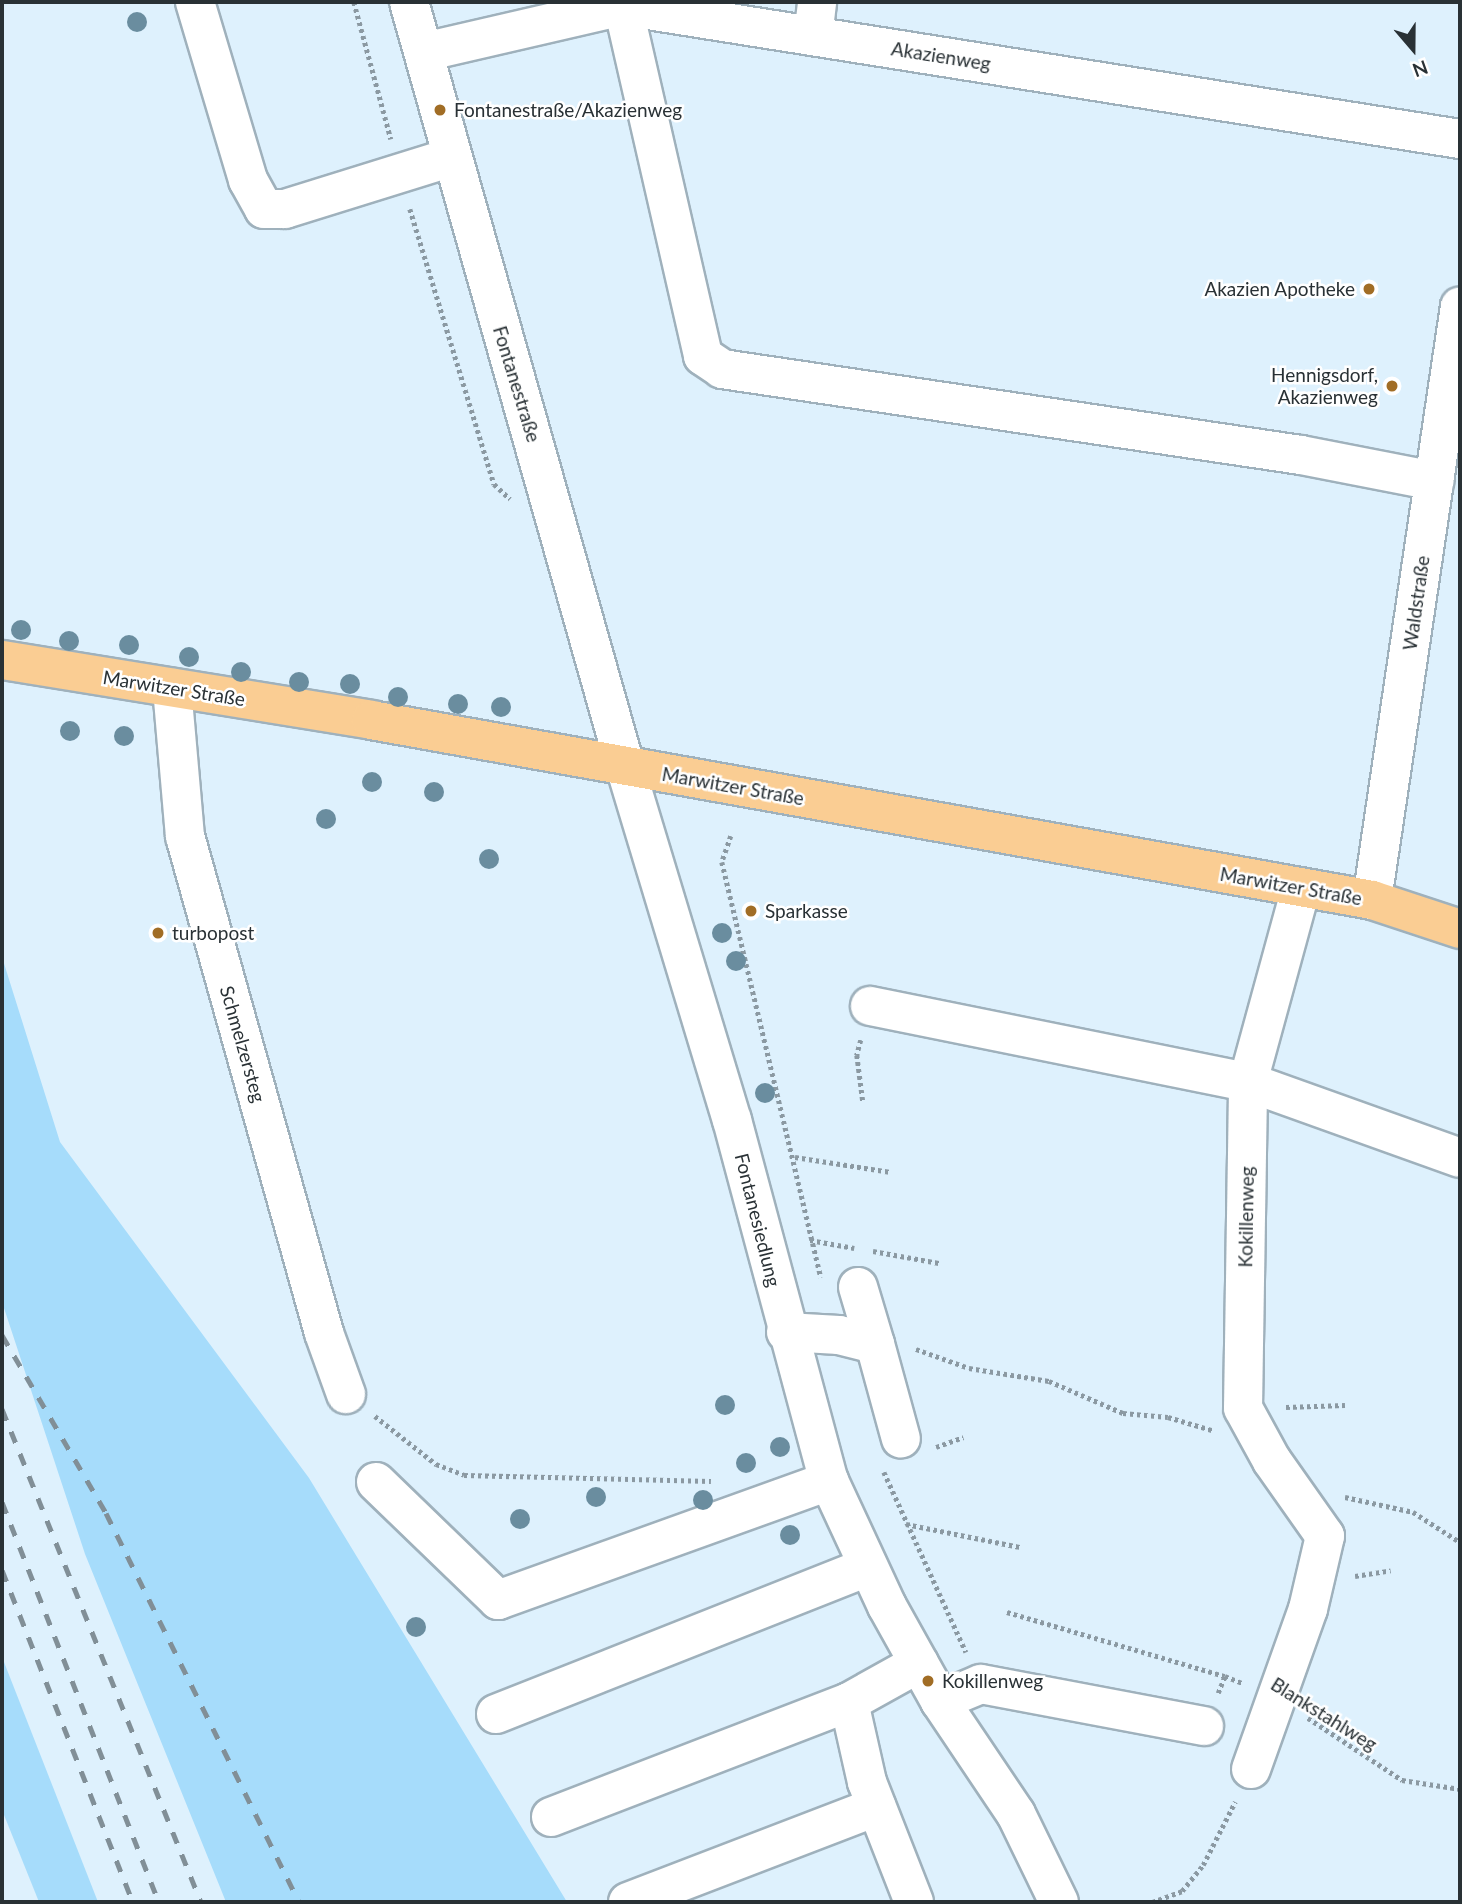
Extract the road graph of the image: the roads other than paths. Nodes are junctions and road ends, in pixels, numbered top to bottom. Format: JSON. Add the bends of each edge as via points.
{"nodes":[{"id":1,"x":195,"y":2,"type":"edge"},
{"id":2,"x":410,"y":2,"type":"edge"},
{"id":3,"x":623,"y":6,"type":"junction"},
{"id":4,"x":815,"y":19,"type":"edge"},
{"id":5,"x":424,"y":52,"type":"junction"},
{"id":6,"x":1460,"y":139,"type":"edge"},
{"id":7,"x":452,"y":157,"type":"junction"},
{"id":8,"x":1460,"y":306,"type":"edge"},
{"id":9,"x":1457,"y":358,"type":"edge"},
{"id":10,"x":1434,"y":481,"type":"junction"},
{"id":11,"x":2,"y":660,"type":"edge"},
{"id":12,"x":172,"y":688,"type":"junction"},
{"id":13,"x":625,"y":766,"type":"junction"},
{"id":14,"x":1301,"y":888,"type":"junction"},
{"id":15,"x":1373,"y":900,"type":"junction"},
{"id":16,"x":1460,"y":929,"type":"edge"},
{"id":17,"x":870,"y":1006,"type":"road end"},
{"id":18,"x":1248,"y":1082,"type":"junction"},
{"id":19,"x":1460,"y":1158,"type":"edge"},
{"id":20,"x":858,"y":1287,"type":"dead end"},
{"id":21,"x":786,"y":1332,"type":"junction"},
{"id":22,"x":875,"y":1344,"type":"junction"},
{"id":23,"x":346,"y":1394,"type":"road end"},
{"id":24,"x":901,"y":1439,"type":"dead end"},
{"id":25,"x":829,"y":1481,"type":"junction"},
{"id":26,"x":376,"y":1482,"type":"dead end"},
{"id":27,"x":869,"y":1567,"type":"junction"},
{"id":28,"x":919,"y":1663,"type":"junction"},
{"id":29,"x":940,"y":1701,"type":"junction"},
{"id":30,"x":849,"y":1702,"type":"junction"},
{"id":31,"x":496,"y":1714,"type":"dead end"},
{"id":32,"x":1204,"y":1726,"type":"road end"},
{"id":33,"x":1251,"y":1769,"type":"road end"},
{"id":34,"x":876,"y":1807,"type":"junction"},
{"id":35,"x":551,"y":1817,"type":"dead end"},
{"id":36,"x":628,"y":1902,"type":"edge"},
{"id":37,"x":914,"y":1902,"type":"edge"},
{"id":38,"x":1059,"y":1902,"type":"edge"}],
"edges":[{"from":1,"to":7,"type":"street","via":[[248,180],[264,209],[285,209]]},
{"from":2,"to":5,"type":"street","name":"Fontanestraße"},
{"from":3,"to":4,"type":"street","name":"Akazienweg"},
{"from":3,"to":5,"type":"street","name":"Akazienweg"},
{"from":3,"to":10,"type":"street","via":[[703,356],[722,369],[1301,455]]},
{"from":4,"to":6,"type":"street","name":"Akazienweg"},
{"from":5,"to":7,"type":"street","name":"Fontanestraße"},
{"from":7,"to":13,"type":"street","name":"Fontanestraße"},
{"from":8,"to":9,"type":"street","name":"Waldstraße"},
{"from":9,"to":10,"type":"street","name":"Waldstraße"},
{"from":10,"to":15,"type":"street","name":"Waldstraße"},
{"from":11,"to":12,"type":"main road","name":"Marwitzer Straße"},
{"from":12,"to":13,"type":"main road","name":"Marwitzer Straße"},
{"from":12,"to":23,"type":"street","name":"Schmelzersteg","via":[[185,836],[324,1333]]},
{"from":13,"to":14,"type":"main road","name":"Marwitzer Straße"},
{"from":13,"to":21,"type":"street","name":"Fontanesiedlung","via":[[732,1120]]},
{"from":14,"to":15,"type":"main road","name":"Marwitzer Straße"},
{"from":14,"to":18,"type":"street","name":"Kokillenweg"},
{"from":15,"to":16,"type":"main road","name":"Marwitzer Straße"},
{"from":17,"to":18,"type":"street"},
{"from":18,"to":19,"type":"street"},
{"from":18,"to":33,"type":"street","name":"Kokillenweg","via":[[1230,1421],[1293,1486],[1325,1536],[1308,1609]]},
{"from":20,"to":22,"type":"street"},
{"from":21,"to":22,"type":"street","via":[[839,1335]]},
{"from":21,"to":25,"type":"street","name":"Fontanesiedlung"},
{"from":22,"to":24,"type":"street"},
{"from":25,"to":26,"type":"street","via":[[498,1600]]},
{"from":25,"to":27,"type":"street","name":"Fontanesiedlung"},
{"from":27,"to":28,"type":"street","name":"Fontanesiedlung"},
{"from":27,"to":31,"type":"street"},
{"from":28,"to":29,"type":"street","name":"Fontanesiedlung"},
{"from":28,"to":30,"type":"street"},
{"from":29,"to":32,"type":"street","via":[[981,1684]]},
{"from":29,"to":38,"type":"street","name":"Fontanesiedlung","via":[[1016,1814]]},
{"from":30,"to":34,"type":"street"},
{"from":30,"to":35,"type":"street"},
{"from":34,"to":36,"type":"street"},
{"from":34,"to":37,"type":"street"}]}
